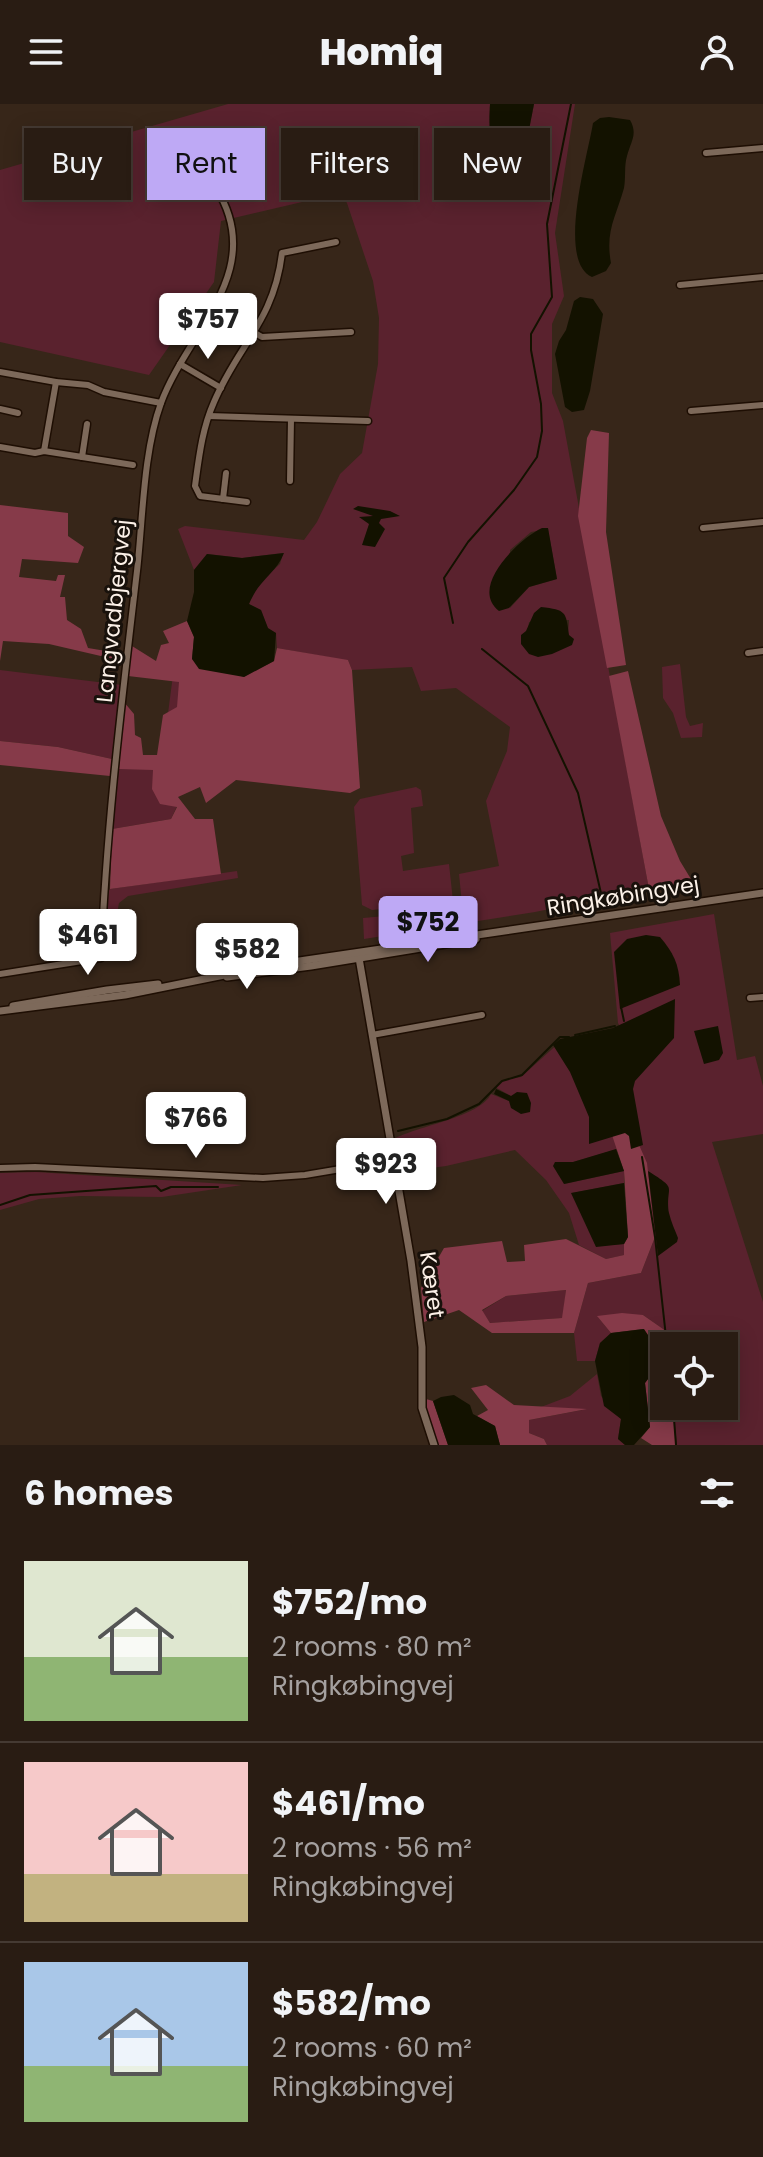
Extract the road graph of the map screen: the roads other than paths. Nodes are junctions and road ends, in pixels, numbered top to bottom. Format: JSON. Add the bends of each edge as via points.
{"nodes":[{"id":1,"x":763,"y":148,"type":"edge"},
{"id":2,"x":706,"y":153,"type":"dead end"},
{"id":3,"x":223,"y":200,"type":"edge"},
{"id":4,"x":314,"y":235,"type":"dead end"},
{"id":5,"x":336,"y":242,"type":"dead end"},
{"id":6,"x":317,"y":246,"type":"junction"},
{"id":7,"x":763,"y":277,"type":"edge"},
{"id":8,"x":680,"y":285,"type":"dead end"},
{"id":9,"x":339,"y":321,"type":"dead end"},
{"id":10,"x":339,"y":332,"type":"junction"},
{"id":11,"x":351,"y":332,"type":"dead end"},
{"id":12,"x":255,"y":333,"type":"junction"},
{"id":13,"x":180,"y":364,"type":"junction"},
{"id":14,"x":0,"y":372,"type":"edge"},
{"id":15,"x":56,"y":382,"type":"junction"},
{"id":16,"x":221,"y":388,"type":"junction"},
{"id":17,"x":161,"y":403,"type":"junction"},
{"id":18,"x":763,"y":405,"type":"edge"},
{"id":19,"x":0,"y":409,"type":"edge"},
{"id":20,"x":691,"y":411,"type":"dead end"},
{"id":21,"x":18,"y":413,"type":"dead end"},
{"id":22,"x":209,"y":416,"type":"junction"},
{"id":23,"x":291,"y":419,"type":"junction"},
{"id":24,"x":368,"y":421,"type":"dead end"},
{"id":25,"x":87,"y":424,"type":"dead end"},
{"id":26,"x":0,"y":447,"type":"edge"},
{"id":27,"x":44,"y":451,"type":"junction"},
{"id":28,"x":122,"y":452,"type":"dead end"},
{"id":29,"x":290,"y":453,"type":"junction"},
{"id":30,"x":301,"y":453,"type":"dead end"},
{"id":31,"x":82,"y":457,"type":"junction"},
{"id":32,"x":120,"y":463,"type":"junction"},
{"id":33,"x":133,"y":465,"type":"dead end"},
{"id":34,"x":226,"y":473,"type":"dead end"},
{"id":35,"x":290,"y":481,"type":"dead end"},
{"id":36,"x":223,"y":499,"type":"junction"},
{"id":37,"x":247,"y":502,"type":"dead end"},
{"id":38,"x":763,"y":522,"type":"edge"},
{"id":39,"x":703,"y":528,"type":"dead end"},
{"id":40,"x":763,"y":651,"type":"edge"},
{"id":41,"x":748,"y":653,"type":"dead end"},
{"id":42,"x":763,"y":893,"type":"edge"},
{"id":43,"x":489,"y":934,"type":"junction"},
{"id":44,"x":359,"y":958,"type":"junction"},
{"id":45,"x":0,"y":974,"type":"edge"},
{"id":46,"x":205,"y":979,"type":"junction"},
{"id":47,"x":763,"y":997,"type":"edge"},
{"id":48,"x":750,"y":998,"type":"dead end"},
{"id":49,"x":0,"y":1010,"type":"edge"},
{"id":50,"x":482,"y":1015,"type":"dead end"},
{"id":51,"x":372,"y":1035,"type":"junction"},
{"id":52,"x":394,"y":1160,"type":"junction"},
{"id":53,"x":0,"y":1168,"type":"edge"},
{"id":54,"x":434,"y":1445,"type":"edge"}],
"edges":[{"from":1,"to":2,"type":"street"},
{"from":3,"to":13,"type":"street","name":"Langvadbjergvej","via":[[232,224],[229,278]]},
{"from":4,"to":6,"type":"street"},
{"from":5,"to":6,"type":"street"},
{"from":6,"to":12,"type":"street","via":[[282,253],[272,300]]},
{"from":7,"to":8,"type":"street"},
{"from":9,"to":10,"type":"street"},
{"from":10,"to":11,"type":"street"},
{"from":10,"to":12,"type":"street","via":[[262,337]]},
{"from":12,"to":16,"type":"street"},
{"from":13,"to":16,"type":"street"},
{"from":13,"to":17,"type":"street","name":"Langvadbjergvej"},
{"from":14,"to":15,"type":"street"},
{"from":15,"to":17,"type":"street"},
{"from":15,"to":27,"type":"street"},
{"from":16,"to":22,"type":"street"},
{"from":17,"to":45,"type":"street","name":"Langvadbjergvej","via":[[150,447],[125,669],[101,958]]},
{"from":18,"to":20,"type":"street"},
{"from":19,"to":21,"type":"street"},
{"from":22,"to":23,"type":"street"},
{"from":22,"to":36,"type":"street","via":[[195,486],[200,496]]},
{"from":23,"to":24,"type":"street"},
{"from":23,"to":29,"type":"street"},
{"from":25,"to":31,"type":"street"},
{"from":26,"to":27,"type":"street"},
{"from":27,"to":31,"type":"street"},
{"from":28,"to":32,"type":"street"},
{"from":29,"to":30,"type":"street"},
{"from":29,"to":35,"type":"street"},
{"from":31,"to":32,"type":"street"},
{"from":32,"to":33,"type":"street"},
{"from":34,"to":36,"type":"street"},
{"from":36,"to":37,"type":"street"},
{"from":38,"to":39,"type":"street"},
{"from":40,"to":41,"type":"street"},
{"from":42,"to":43,"type":"street","name":"Ringkøbingvej"},
{"from":43,"to":44,"type":"street","name":"Ringkøbingvej"},
{"from":43,"to":46,"type":"street","name":"Ringkøbingvej"},
{"from":44,"to":46,"type":"street","name":"Ringkøbingvej"},
{"from":44,"to":51,"type":"street","name":"Kæret"},
{"from":46,"to":49,"type":"street","name":"Ringkøbingvej"},
{"from":47,"to":48,"type":"street"},
{"from":50,"to":51,"type":"street"},
{"from":51,"to":52,"type":"street","name":"Kæret"},
{"from":52,"to":53,"type":"street","via":[[263,1178]]},
{"from":52,"to":54,"type":"street","name":"Kæret","via":[[422,1347],[422,1408]]}]}
